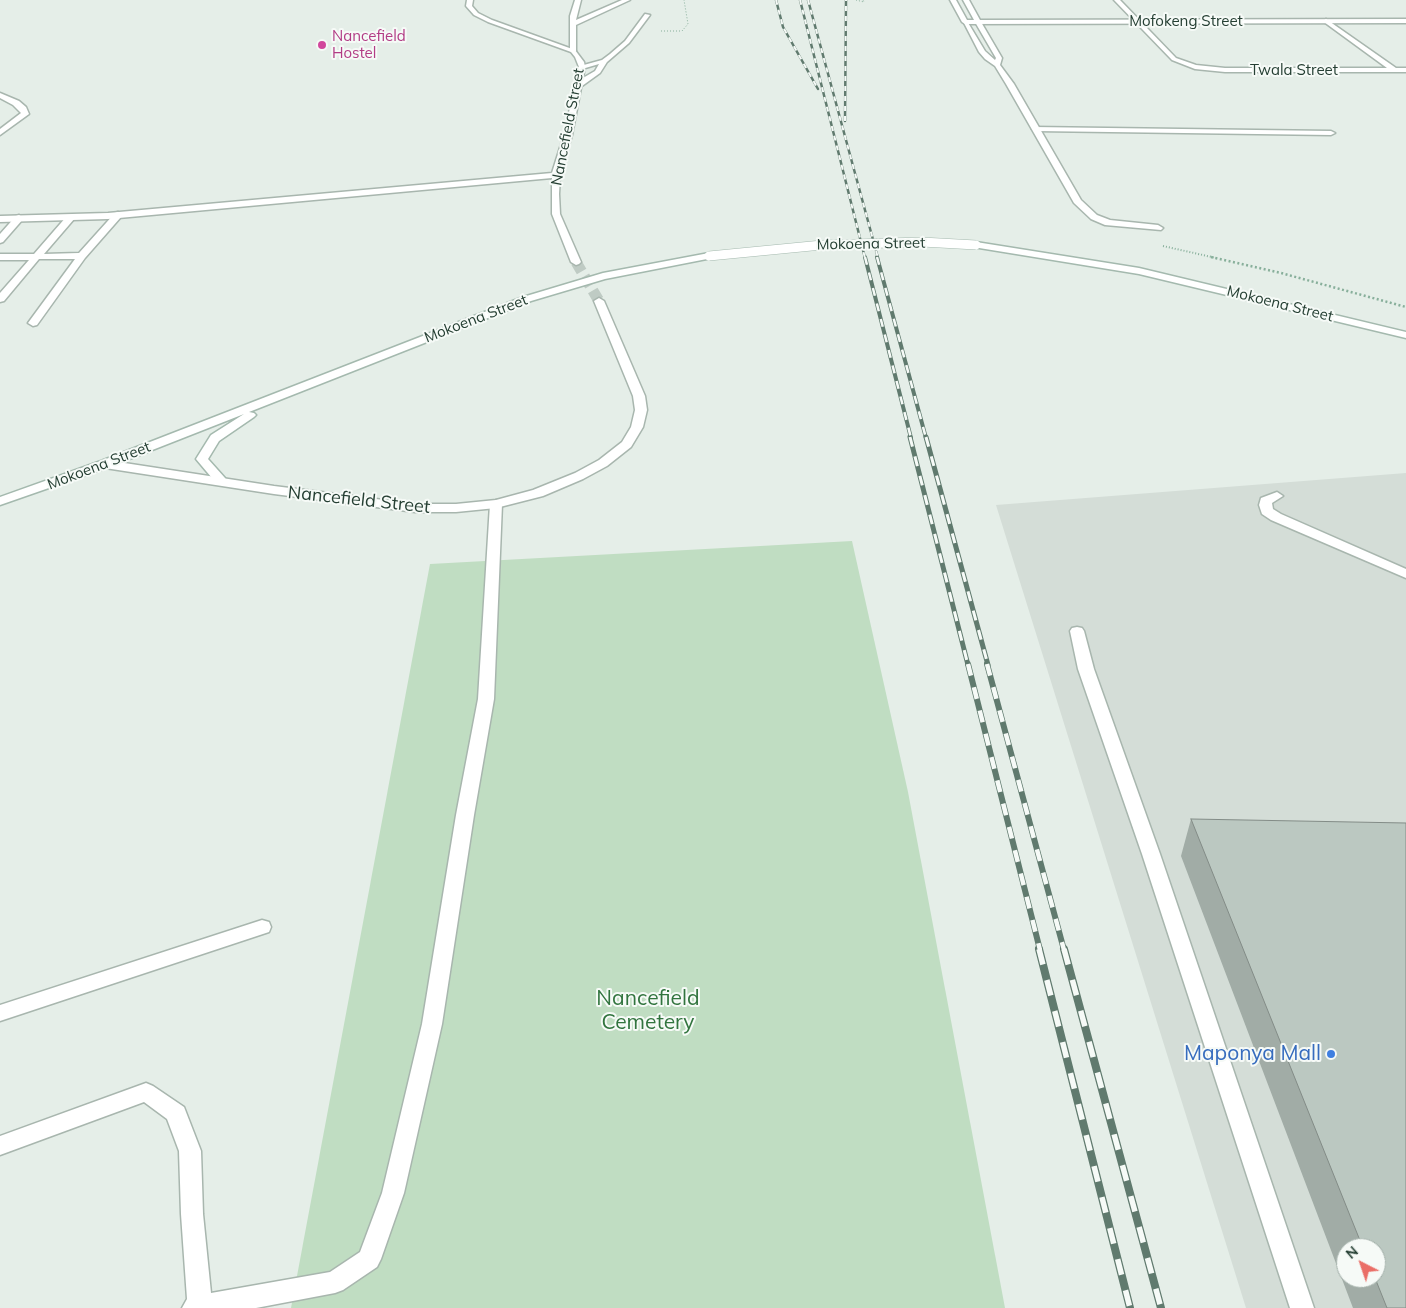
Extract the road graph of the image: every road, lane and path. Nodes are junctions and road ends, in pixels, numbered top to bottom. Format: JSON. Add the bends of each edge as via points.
{"nodes":[{"id":1,"x":470,"y":0,"type":"edge"},
{"id":2,"x":578,"y":0,"type":"edge"},
{"id":3,"x":627,"y":0,"type":"edge"},
{"id":4,"x":684,"y":0,"type":"edge"},
{"id":5,"x":856,"y":0,"type":"edge"},
{"id":6,"x":863,"y":0,"type":"edge"},
{"id":7,"x":953,"y":0,"type":"edge"},
{"id":8,"x":966,"y":0,"type":"edge"},
{"id":9,"x":1117,"y":0,"type":"edge"},
{"id":10,"x":646,"y":15,"type":"dead end"},
{"id":11,"x":1138,"y":21,"type":"junction"},
{"id":12,"x":1326,"y":21,"type":"junction"},
{"id":13,"x":1406,"y":21,"type":"edge"},
{"id":14,"x":965,"y":22,"type":"junction"},
{"id":15,"x":978,"y":22,"type":"junction"},
{"id":16,"x":573,"y":24,"type":"junction"},
{"id":17,"x":635,"y":30,"type":"junction"},
{"id":18,"x":572,"y":51,"type":"junction"},
{"id":19,"x":604,"y":61,"type":"junction"},
{"id":20,"x":997,"y":65,"type":"junction"},
{"id":21,"x":582,"y":67,"type":"junction"},
{"id":22,"x":1394,"y":70,"type":"junction"},
{"id":23,"x":1406,"y":70,"type":"edge"},
{"id":24,"x":578,"y":84,"type":"junction"},
{"id":25,"x":0,"y":95,"type":"edge"},
{"id":26,"x":1036,"y":130,"type":"junction"},
{"id":27,"x":0,"y":133,"type":"edge"},
{"id":28,"x":1331,"y":133,"type":"dead end"},
{"id":29,"x":556,"y":175,"type":"junction"},
{"id":30,"x":118,"y":215,"type":"junction"},
{"id":31,"x":19,"y":218,"type":"junction"},
{"id":32,"x":70,"y":218,"type":"junction"},
{"id":33,"x":0,"y":219,"type":"edge"},
{"id":34,"x":1158,"y":228,"type":"dead end"},
{"id":35,"x":0,"y":240,"type":"edge"},
{"id":36,"x":1160,"y":246,"type":"dead end"},
{"id":37,"x":1020,"y":249,"type":"junction"},
{"id":38,"x":82,"y":256,"type":"junction"},
{"id":39,"x":0,"y":257,"type":"edge"},
{"id":40,"x":36,"y":257,"type":"junction"},
{"id":41,"x":576,"y":262,"type":"tunnel mouth"},
{"id":42,"x":4,"y":289,"type":"edge"},
{"id":43,"x":0,"y":299,"type":"edge"},
{"id":44,"x":599,"y":301,"type":"tunnel mouth"},
{"id":45,"x":1406,"y":308,"type":"edge"},
{"id":46,"x":33,"y":323,"type":"dead end"},
{"id":47,"x":1406,"y":325,"type":"edge"},
{"id":48,"x":1406,"y":335,"type":"edge"},
{"id":49,"x":284,"y":394,"type":"junction"},
{"id":50,"x":105,"y":464,"type":"junction"},
{"id":51,"x":221,"y":481,"type":"junction"},
{"id":52,"x":1277,"y":496,"type":"dead end"},
{"id":53,"x":0,"y":502,"type":"edge"},
{"id":54,"x":496,"y":504,"type":"junction"},
{"id":55,"x":1406,"y":574,"type":"edge"},
{"id":56,"x":1077,"y":632,"type":"dead end"},
{"id":57,"x":262,"y":927,"type":"dead end"},
{"id":58,"x":0,"y":1013,"type":"edge"},
{"id":59,"x":0,"y":1146,"type":"edge"},
{"id":60,"x":197,"y":1307,"type":"edge"},
{"id":61,"x":1302,"y":1308,"type":"edge"}],
"edges":[{"from":1,"to":18,"type":"street","via":[[469,6],[476,14],[490,22]]},
{"from":2,"to":16,"type":"street"},
{"from":3,"to":16,"type":"street"},
{"from":4,"to":17,"type":"path","via":[[688,24],[682,31]]},
{"from":5,"to":6,"type":"path"},
{"from":7,"to":14,"type":"street"},
{"from":8,"to":15,"type":"street"},
{"from":9,"to":11,"type":"street","name":"Twala Street"},
{"from":10,"to":17,"type":"street"},
{"from":11,"to":12,"type":"street","name":"Mofokeng Street"},
{"from":11,"to":15,"type":"street","name":"Mofokeng Street"},
{"from":11,"to":22,"type":"street","name":"Twala Street","via":[[1174,59],[1195,66],[1225,70]]},
{"from":12,"to":13,"type":"street","name":"Mofokeng Street"},
{"from":12,"to":22,"type":"street","name":"Twala Street"},
{"from":14,"to":15,"type":"street","name":"Mofokeng Street"},
{"from":14,"to":20,"type":"street","via":[[982,52]]},
{"from":15,"to":20,"type":"street","via":[[999,58]]},
{"from":16,"to":18,"type":"street"},
{"from":17,"to":19,"type":"street","via":[[627,42]]},
{"from":18,"to":21,"type":"street","name":"Nancefield Street"},
{"from":19,"to":21,"type":"street"},
{"from":19,"to":24,"type":"street","via":[[598,72]]},
{"from":20,"to":26,"type":"street"},
{"from":21,"to":24,"type":"street","name":"Nancefield Street"},
{"from":22,"to":23,"type":"street","name":"Twala Street"},
{"from":24,"to":29,"type":"street","name":"Nancefield Street"},
{"from":25,"to":27,"type":"street","via":[[16,103],[25,114]]},
{"from":26,"to":28,"type":"street"},
{"from":26,"to":34,"type":"street","via":[[1077,201],[1094,217],[1116,225]]},
{"from":29,"to":30,"type":"street"},
{"from":29,"to":41,"type":"street","name":"Nancefield Street","via":[[556,214]]},
{"from":30,"to":32,"type":"street"},
{"from":30,"to":38,"type":"street"},
{"from":31,"to":32,"type":"street"},
{"from":31,"to":33,"type":"street"},
{"from":31,"to":35,"type":"street"},
{"from":32,"to":40,"type":"street"},
{"from":36,"to":45,"type":"path","via":[[1290,276]]},
{"from":37,"to":47,"type":"street","name":"Mokoena Street","via":[[1103,256],[1157,266]]},
{"from":37,"to":48,"type":"street","name":"Mokoena Street","via":[[1157,275]]},
{"from":37,"to":49,"type":"street","name":"Mokoena Street","bridge":true,"via":[[922,242],[822,244],[709,256],[603,276],[487,314]]},
{"from":38,"to":40,"type":"street"},
{"from":38,"to":46,"type":"street"},
{"from":39,"to":40,"type":"street"},
{"from":40,"to":42,"type":"street"},
{"from":42,"to":43,"type":"street"},
{"from":44,"to":54,"type":"street","name":"Nancefield Street","via":[[639,396],[641,410],[637,427],[627,444],[603,463],[538,493]]},
{"from":49,"to":50,"type":"street","name":"Mokoena Street"},
{"from":49,"to":51,"type":"street","via":[[235,424],[208,447],[202,458]]},
{"from":50,"to":51,"type":"street","name":"Nancefield Street"},
{"from":50,"to":53,"type":"street","name":"Mokoena Street"},
{"from":51,"to":54,"type":"street","name":"Nancefield Street","via":[[415,508]]},
{"from":52,"to":55,"type":"street","via":[[1266,501],[1265,506],[1276,517]]},
{"from":54,"to":60,"type":"street","via":[[486,699],[432,1024],[393,1193],[369,1259],[335,1282]]},
{"from":56,"to":61,"type":"street","via":[[1086,669]]},
{"from":57,"to":58,"type":"street"},
{"from":59,"to":60,"type":"street","via":[[146,1092],[176,1113],[190,1151]]}]}
